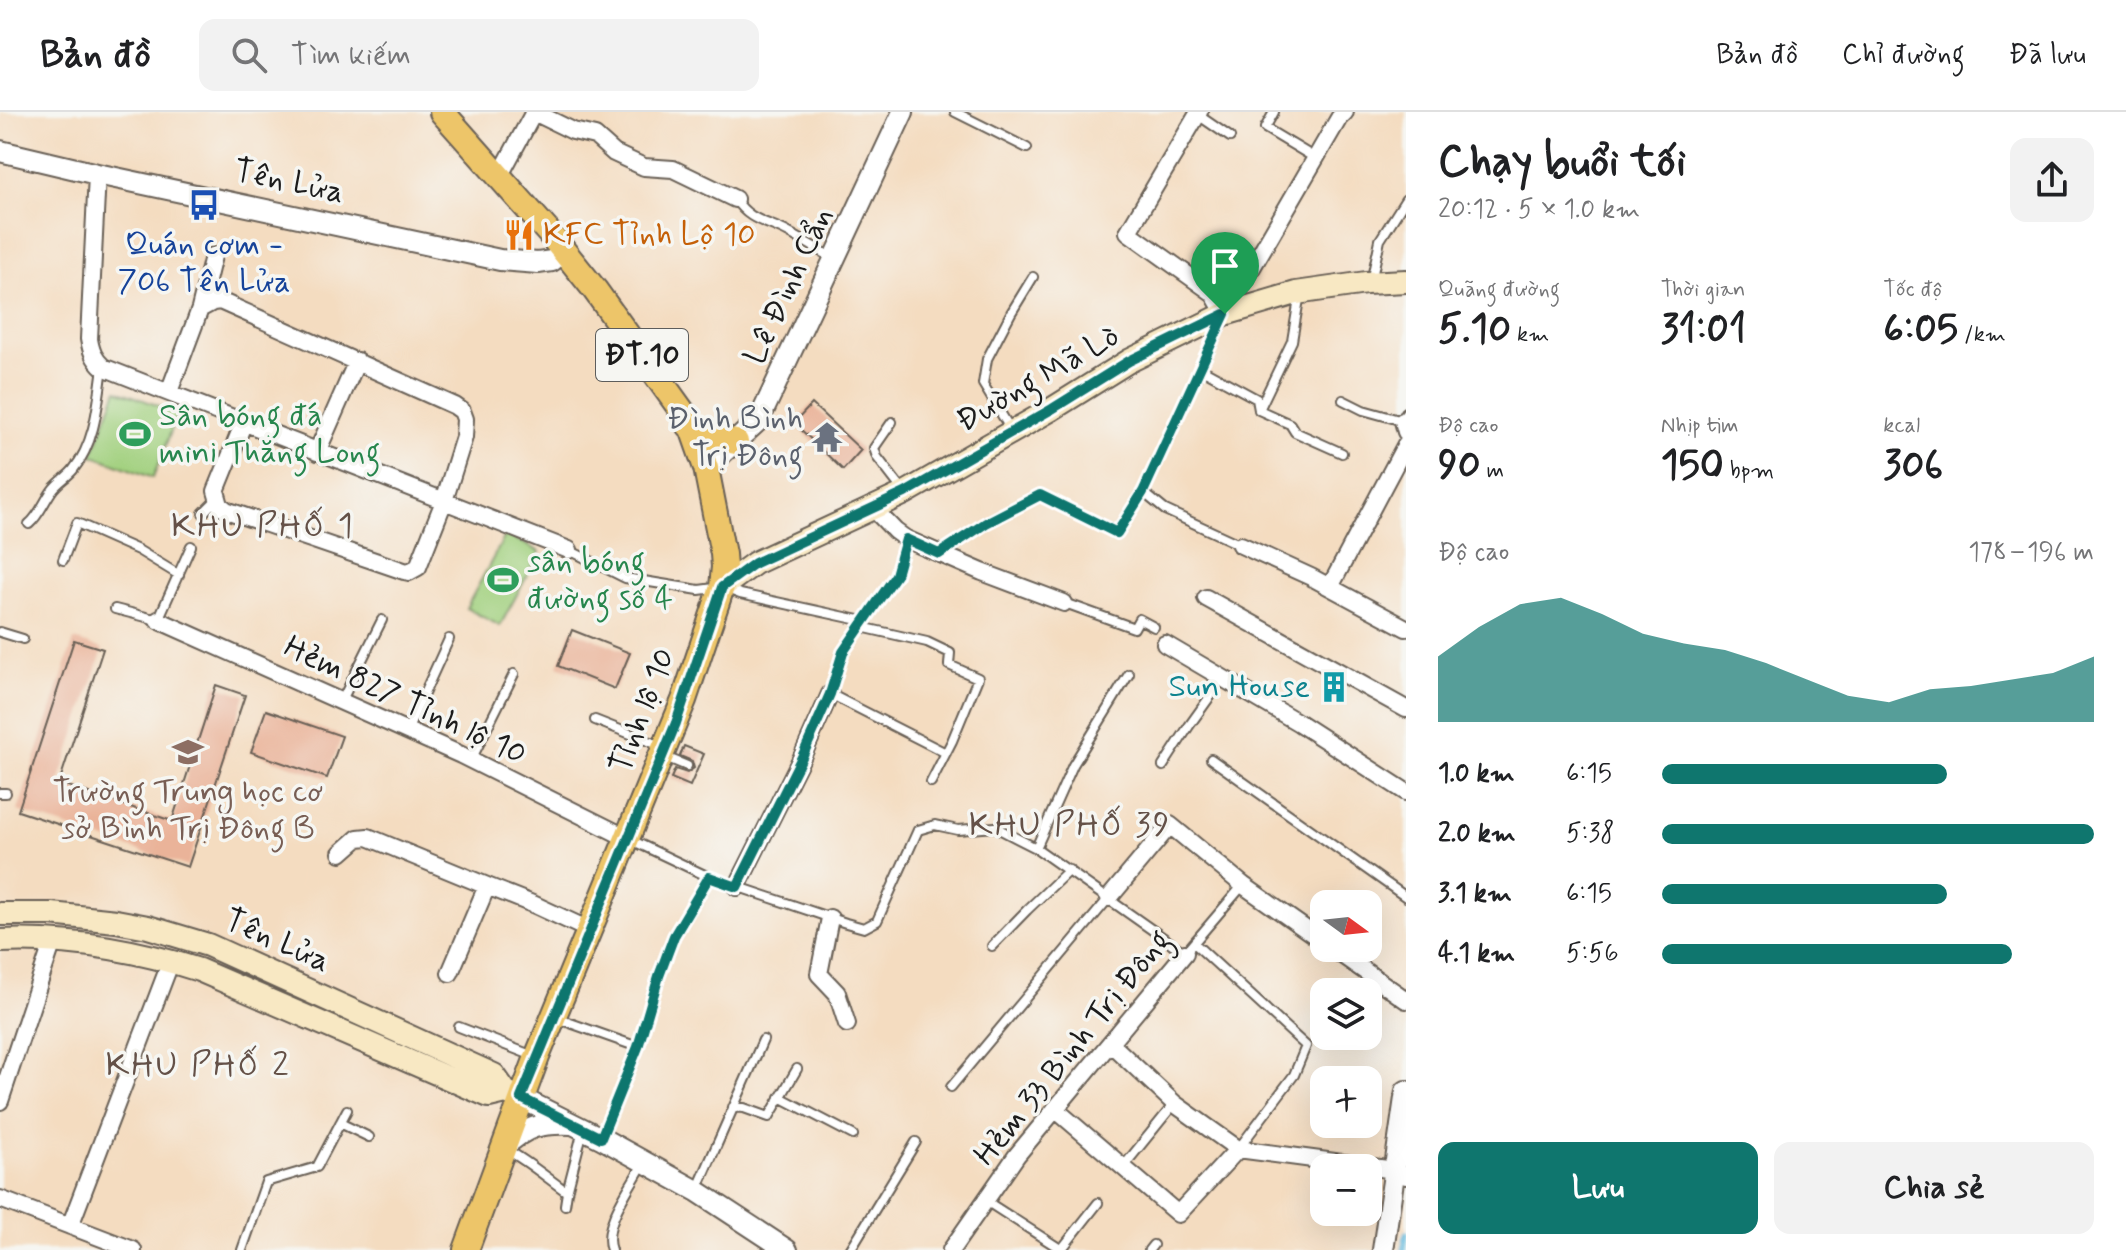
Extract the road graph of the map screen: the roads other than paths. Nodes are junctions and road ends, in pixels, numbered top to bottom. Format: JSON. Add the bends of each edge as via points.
{"nodes":[{"id":1,"x":442,"y":112,"type":"edge"},
{"id":2,"x":903,"y":112,"type":"edge"},
{"id":3,"x":955,"y":112,"type":"edge"},
{"id":4,"x":1274,"y":112,"type":"edge"},
{"id":5,"x":1345,"y":112,"type":"edge"},
{"id":6,"x":1198,"y":113,"type":"edge"},
{"id":7,"x":1230,"y":137,"type":"dead end"},
{"id":8,"x":1027,"y":148,"type":"dead end"},
{"id":9,"x":0,"y":151,"type":"edge"},
{"id":10,"x":1315,"y":158,"type":"junction"},
{"id":11,"x":97,"y":174,"type":"junction"},
{"id":12,"x":499,"y":177,"type":"junction"},
{"id":13,"x":735,"y":199,"type":"joint"},
{"id":14,"x":1406,"y":199,"type":"edge"},
{"id":15,"x":563,"y":252,"type":"junction"},
{"id":16,"x":213,"y":256,"type":"dead end"},
{"id":17,"x":835,"y":259,"type":"junction"},
{"id":18,"x":1033,"y":277,"type":"dead end"},
{"id":19,"x":1406,"y":281,"type":"edge"},
{"id":20,"x":1370,"y":282,"type":"junction"},
{"id":21,"x":1300,"y":293,"type":"junction"},
{"id":22,"x":200,"y":309,"type":"junction"},
{"id":23,"x":1225,"y":314,"type":"junction"},
{"id":24,"x":357,"y":361,"type":"junction"},
{"id":25,"x":103,"y":367,"type":"junction"},
{"id":26,"x":1200,"y":368,"type":"junction"},
{"id":27,"x":169,"y":392,"type":"junction"},
{"id":28,"x":1343,"y":400,"type":"dead end"},
{"id":29,"x":1259,"y":410,"type":"junction"},
{"id":30,"x":244,"y":422,"type":"junction"},
{"id":31,"x":892,"y":422,"type":"dead end"},
{"id":32,"x":1405,"y":422,"type":"edge"},
{"id":33,"x":689,"y":425,"type":"junction"},
{"id":34,"x":1012,"y":431,"type":"junction"},
{"id":35,"x":736,"y":442,"type":"junction"},
{"id":36,"x":1406,"y":444,"type":"edge"},
{"id":37,"x":317,"y":452,"type":"junction"},
{"id":38,"x":1342,"y":453,"type":"dead end"},
{"id":39,"x":706,"y":468,"type":"junction"},
{"id":40,"x":1143,"y":492,"type":"junction"},
{"id":41,"x":905,"y":493,"type":"junction"},
{"id":42,"x":217,"y":499,"type":"junction"},
{"id":43,"x":444,"y":501,"type":"junction"},
{"id":44,"x":872,"y":507,"type":"junction"},
{"id":45,"x":203,"y":513,"type":"dead end"},
{"id":46,"x":29,"y":524,"type":"dead end"},
{"id":47,"x":906,"y":539,"type":"junction"},
{"id":48,"x":1241,"y":545,"type":"joint"},
{"id":49,"x":191,"y":546,"type":"dead end"},
{"id":50,"x":569,"y":550,"type":"joint"},
{"id":51,"x":939,"y":554,"type":"junction"},
{"id":52,"x":63,"y":560,"type":"dead end"},
{"id":53,"x":179,"y":575,"type":"junction"},
{"id":54,"x":722,"y":587,"type":"junction"},
{"id":55,"x":1330,"y":587,"type":"junction"},
{"id":56,"x":1206,"y":598,"type":"dead end"},
{"id":57,"x":1064,"y":603,"type":"joint"},
{"id":58,"x":115,"y":609,"type":"dead end"},
{"id":59,"x":158,"y":620,"type":"junction"},
{"id":60,"x":382,"y":620,"type":"dead end"},
{"id":61,"x":863,"y":624,"type":"junction"},
{"id":62,"x":1154,"y":627,"type":"dead end"},
{"id":63,"x":1406,"y":628,"type":"edge"},
{"id":64,"x":0,"y":632,"type":"edge"},
{"id":65,"x":23,"y":639,"type":"dead end"},
{"id":66,"x":449,"y":639,"type":"dead end"},
{"id":67,"x":1165,"y":644,"type":"dead end"},
{"id":68,"x":514,"y":674,"type":"dead end"},
{"id":69,"x":1129,"y":674,"type":"dead end"},
{"id":70,"x":1219,"y":676,"type":"junction"},
{"id":71,"x":830,"y":694,"type":"junction"},
{"id":72,"x":341,"y":702,"type":"junction"},
{"id":73,"x":1406,"y":709,"type":"edge"},
{"id":74,"x":595,"y":720,"type":"dead end"},
{"id":75,"x":407,"y":731,"type":"junction"},
{"id":76,"x":664,"y":752,"type":"junction"},
{"id":77,"x":946,"y":753,"type":"junction"},
{"id":78,"x":1211,"y":759,"type":"dead end"},
{"id":79,"x":471,"y":760,"type":"junction"},
{"id":80,"x":687,"y":766,"type":"dead end"},
{"id":81,"x":1163,"y":766,"type":"dead end"},
{"id":82,"x":931,"y":782,"type":"dead end"},
{"id":83,"x":1406,"y":792,"type":"edge"},
{"id":84,"x":627,"y":838,"type":"junction"},
{"id":85,"x":1036,"y":848,"type":"junction"},
{"id":86,"x":341,"y":853,"type":"dead end"},
{"id":87,"x":1069,"y":870,"type":"junction"},
{"id":88,"x":709,"y":877,"type":"junction"},
{"id":89,"x":1243,"y":885,"type":"junction"},
{"id":90,"x":487,"y":886,"type":"junction"},
{"id":91,"x":737,"y":887,"type":"junction"},
{"id":92,"x":1406,"y":897,"type":"edge"},
{"id":93,"x":1109,"y":898,"type":"junction"},
{"id":94,"x":0,"y":914,"type":"edge"},
{"id":95,"x":830,"y":918,"type":"junction"},
{"id":96,"x":589,"y":930,"type":"junction"},
{"id":97,"x":1310,"y":932,"type":"edge"},
{"id":98,"x":0,"y":941,"type":"edge"},
{"id":99,"x":53,"y":941,"type":"junction"},
{"id":100,"x":992,"y":946,"type":"dead end"},
{"id":101,"x":1189,"y":948,"type":"junction"},
{"id":102,"x":171,"y":961,"type":"junction"},
{"id":103,"x":1352,"y":962,"type":"edge"},
{"id":104,"x":450,"y":973,"type":"dead end"},
{"id":105,"x":1406,"y":1000,"type":"edge"},
{"id":106,"x":553,"y":1017,"type":"junction"},
{"id":107,"x":847,"y":1024,"type":"dead end"},
{"id":108,"x":459,"y":1027,"type":"dead end"},
{"id":109,"x":763,"y":1040,"type":"dead end"},
{"id":110,"x":1110,"y":1043,"type":"junction"},
{"id":111,"x":638,"y":1047,"type":"junction"},
{"id":112,"x":537,"y":1057,"type":"junction"},
{"id":113,"x":797,"y":1069,"type":"dead end"},
{"id":114,"x":951,"y":1087,"type":"dead end"},
{"id":115,"x":1406,"y":1091,"type":"edge"},
{"id":116,"x":514,"y":1095,"type":"junction"},
{"id":117,"x":780,"y":1097,"type":"junction"},
{"id":118,"x":0,"y":1101,"type":"edge"},
{"id":119,"x":1175,"y":1104,"type":"junction"},
{"id":120,"x":733,"y":1107,"type":"junction"},
{"id":121,"x":1055,"y":1109,"type":"junction"},
{"id":122,"x":347,"y":1110,"type":"dead end"},
{"id":123,"x":340,"y":1123,"type":"junction"},
{"id":124,"x":586,"y":1130,"type":"junction"},
{"id":125,"x":853,"y":1135,"type":"dead end"},
{"id":126,"x":369,"y":1137,"type":"dead end"},
{"id":127,"x":916,"y":1142,"type":"dead end"},
{"id":128,"x":503,"y":1148,"type":"junction"},
{"id":129,"x":1238,"y":1149,"type":"junction"},
{"id":130,"x":644,"y":1161,"type":"junction"},
{"id":131,"x":1123,"y":1167,"type":"junction"},
{"id":132,"x":1401,"y":1173,"type":"edge"},
{"id":133,"x":697,"y":1191,"type":"junction"},
{"id":134,"x":567,"y":1192,"type":"junction"},
{"id":135,"x":0,"y":1199,"type":"edge"},
{"id":136,"x":986,"y":1201,"type":"junction"},
{"id":137,"x":1098,"y":1203,"type":"dead end"},
{"id":138,"x":565,"y":1205,"type":"dead end"},
{"id":139,"x":70,"y":1226,"type":"junction"},
{"id":140,"x":778,"y":1247,"type":"edge"},
{"id":141,"x":133,"y":1250,"type":"edge"},
{"id":142,"x":242,"y":1250,"type":"edge"},
{"id":143,"x":466,"y":1250,"type":"edge"},
{"id":144,"x":611,"y":1250,"type":"edge"},
{"id":145,"x":850,"y":1250,"type":"edge"},
{"id":146,"x":951,"y":1250,"type":"edge"},
{"id":147,"x":1062,"y":1250,"type":"edge"},
{"id":148,"x":1383,"y":1250,"type":"edge"}],
"edges":[{"from":1,"to":12,"type":"main road","name":"Tỉnh lộ 10","number":"ĐT.10"},
{"from":2,"to":17,"type":"street","name":"Lê Đình Cẩn"},
{"from":3,"to":8,"type":"lane"},
{"from":4,"to":10,"type":"lane","via":[[1265,128]]},
{"from":5,"to":10,"type":"street"},
{"from":6,"to":7,"type":"lane"},
{"from":6,"to":23,"type":"street","via":[[1128,232],[1213,293]]},
{"from":9,"to":11,"type":"street","name":"Tên Lửa"},
{"from":10,"to":23,"type":"street"},
{"from":11,"to":15,"type":"street","name":"Tên Lửa","via":[[500,260],[538,263]]},
{"from":11,"to":25,"type":"street","via":[[89,339]]},
{"from":12,"to":13,"type":"street","via":[[534,112],[595,136],[614,153],[644,167],[673,169]]},
{"from":12,"to":15,"type":"main road","name":"Tỉnh lộ 10","number":"ĐT.10"},
{"from":13,"to":17,"type":"lane","via":[[742,211]]},
{"from":14,"to":20,"type":"lane","via":[[1380,240]]},
{"from":15,"to":33,"type":"main road","name":"Tỉnh lộ 10","number":"ĐT.10"},
{"from":16,"to":22,"type":"street"},
{"from":17,"to":35,"type":"street","name":"Lê Đình Cẩn","via":[[759,420]]},
{"from":18,"to":34,"type":"lane","via":[[987,359],[983,384]]},
{"from":19,"to":20,"type":"main road","name":"Đường Mã Lò"},
{"from":20,"to":21,"type":"main road","name":"Đường Mã Lò"},
{"from":21,"to":23,"type":"main road","name":"Đường Mã Lò"},
{"from":21,"to":29,"type":"lane","via":[[1292,341]]},
{"from":22,"to":24,"type":"street","via":[[227,302]]},
{"from":22,"to":27,"type":"street"},
{"from":23,"to":26,"type":"lane"},
{"from":23,"to":34,"type":"main road","name":"Đường Mã Lò","via":[[1129,361]]},
{"from":24,"to":37,"type":"street"},
{"from":24,"to":43,"type":"street","via":[[462,411],[466,427]]},
{"from":25,"to":27,"type":"street"},
{"from":25,"to":46,"type":"lane","via":[[86,451]]},
{"from":26,"to":29,"type":"lane","via":[[1257,399]]},
{"from":26,"to":40,"type":"lane"},
{"from":27,"to":30,"type":"street"},
{"from":28,"to":32,"type":"lane"},
{"from":29,"to":38,"type":"lane"},
{"from":30,"to":37,"type":"street"},
{"from":30,"to":42,"type":"street","via":[[218,484]]},
{"from":31,"to":41,"type":"lane","via":[[874,448]]},
{"from":33,"to":35,"type":"main road"},
{"from":33,"to":39,"type":"main road","name":"Tỉnh lộ 10","number":"ĐT.10"},
{"from":34,"to":41,"type":"main road","name":"Đường Mã Lò"},
{"from":35,"to":39,"type":"street","name":"Lê Đình Cẩn"},
{"from":36,"to":55,"type":"street"},
{"from":37,"to":43,"type":"street"},
{"from":39,"to":54,"type":"main road","name":"Tỉnh lộ 10","number":"ĐT.10","via":[[723,554]]},
{"from":40,"to":48,"type":"lane","via":[[1165,510]]},
{"from":40,"to":51,"type":"lane","via":[[1117,533],[1040,495]]},
{"from":41,"to":44,"type":"main road","name":"Đường Mã Lò"},
{"from":42,"to":43,"type":"street","via":[[226,510],[409,572],[421,562]]},
{"from":42,"to":45,"type":"lane"},
{"from":43,"to":50,"type":"street"},
{"from":44,"to":47,"type":"street"},
{"from":44,"to":54,"type":"main road","name":"Đường Mã Lò","via":[[755,563]]},
{"from":47,"to":51,"type":"street"},
{"from":47,"to":61,"type":"lane","via":[[896,575]]},
{"from":48,"to":55,"type":"street"},
{"from":49,"to":53,"type":"lane"},
{"from":50,"to":54,"type":"lane","via":[[625,578],[699,590]]},
{"from":51,"to":57,"type":"street"},
{"from":52,"to":53,"type":"lane","via":[[77,523]]},
{"from":53,"to":59,"type":"lane"},
{"from":54,"to":61,"type":"lane"},
{"from":54,"to":76,"type":"main road","name":"Tỉnh lộ 10","number":"ĐT.10"},
{"from":55,"to":63,"type":"street"},
{"from":56,"to":73,"type":"street"},
{"from":57,"to":62,"type":"lane","via":[[1134,628],[1139,619]]},
{"from":58,"to":59,"type":"lane"},
{"from":59,"to":72,"type":"street","name":"Hẻm 827 Tỉnh lộ 10"},
{"from":60,"to":72,"type":"lane"},
{"from":61,"to":71,"type":"lane","via":[[843,652]]},
{"from":61,"to":77,"type":"lane","via":[[927,642],[950,653],[949,665],[978,678]]},
{"from":64,"to":65,"type":"lane"},
{"from":66,"to":75,"type":"lane"},
{"from":67,"to":70,"type":"street"},
{"from":68,"to":79,"type":"lane"},
{"from":69,"to":85,"type":"lane","via":[[1073,765]]},
{"from":70,"to":81,"type":"lane"},
{"from":70,"to":83,"type":"street"},
{"from":71,"to":77,"type":"lane"},
{"from":71,"to":91,"type":"street"},
{"from":72,"to":75,"type":"street","name":"Hẻm 827 Tỉnh lộ 10"},
{"from":74,"to":76,"type":"lane"},
{"from":75,"to":79,"type":"street","name":"Hẻm 827 Tỉnh lộ 10"},
{"from":76,"to":80,"type":"lane"},
{"from":76,"to":84,"type":"main road","name":"Tỉnh lộ 10","number":"ĐT.10"},
{"from":77,"to":82,"type":"lane"},
{"from":78,"to":92,"type":"lane"},
{"from":79,"to":84,"type":"street","name":"Hẻm 827 Tỉnh lộ 10"},
{"from":84,"to":88,"type":"lane"},
{"from":84,"to":96,"type":"main road","name":"Tỉnh lộ 10","number":"ĐT.10"},
{"from":85,"to":87,"type":"lane"},
{"from":85,"to":95,"type":"lane","via":[[995,827],[958,830],[935,825],[918,830],[877,921],[864,928]]},
{"from":86,"to":90,"type":"street","via":[[358,838],[368,837]]},
{"from":87,"to":93,"type":"lane"},
{"from":87,"to":100,"type":"lane"},
{"from":88,"to":91,"type":"lane"},
{"from":88,"to":111,"type":"lane","via":[[674,936]]},
{"from":89,"to":93,"type":"street","via":[[1170,825]]},
{"from":89,"to":97,"type":"street"},
{"from":89,"to":101,"type":"lane","name":"Hẻm 33 Bình Trị Đông"},
{"from":90,"to":96,"type":"street"},
{"from":90,"to":104,"type":"street"},
{"from":91,"to":95,"type":"lane"},
{"from":93,"to":101,"type":"lane"},
{"from":93,"to":114,"type":"lane"},
{"from":94,"to":116,"type":"main road","name":"Tên Lửa","via":[[116,921],[208,945],[494,1075]]},
{"from":95,"to":107,"type":"street","via":[[819,974],[837,993]]},
{"from":96,"to":106,"type":"main road","name":"Tỉnh lộ 10","number":"ĐT.10"},
{"from":98,"to":99,"type":"main road","name":"Tên Lửa"},
{"from":99,"to":102,"type":"main road","name":"Tên Lửa"},
{"from":99,"to":118,"type":"street"},
{"from":101,"to":110,"type":"street","name":"Hẻm 33 Bình Trị Đông"},
{"from":101,"to":129,"type":"lane","via":[[1306,1046],[1294,1075]]},
{"from":102,"to":116,"type":"main road","name":"Tên Lửa","via":[[489,1096]]},
{"from":102,"to":139,"type":"street"},
{"from":103,"to":105,"type":"street"},
{"from":106,"to":111,"type":"lane"},
{"from":106,"to":112,"type":"main road","name":"Tỉnh lộ 10","number":"ĐT.10"},
{"from":108,"to":112,"type":"lane"},
{"from":109,"to":120,"type":"lane"},
{"from":110,"to":119,"type":"street"},
{"from":110,"to":121,"type":"street","name":"Hẻm 33 Bình Trị Đông"},
{"from":111,"to":124,"type":"lane"},
{"from":112,"to":116,"type":"main road","name":"Tỉnh lộ 10","number":"ĐT.10"},
{"from":113,"to":117,"type":"lane"},
{"from":115,"to":132,"type":"street"},
{"from":116,"to":124,"type":"street"},
{"from":116,"to":128,"type":"main road","name":"Tỉnh lộ 10","number":"ĐT.10"},
{"from":117,"to":120,"type":"lane","via":[[769,1117]]},
{"from":117,"to":125,"type":"lane"},
{"from":119,"to":129,"type":"street"},
{"from":119,"to":131,"type":"lane"},
{"from":120,"to":133,"type":"lane"},
{"from":121,"to":131,"type":"street"},
{"from":121,"to":136,"type":"street","name":"Hẻm 33 Bình Trị Đông"},
{"from":122,"to":123,"type":"lane"},
{"from":123,"to":126,"type":"lane"},
{"from":123,"to":142,"type":"lane","via":[[317,1167],[266,1182]]},
{"from":124,"to":128,"type":"street","via":[[556,1123],[534,1127]]},
{"from":124,"to":130,"type":"street"},
{"from":124,"to":134,"type":"lane"},
{"from":127,"to":145,"type":"lane"},
{"from":128,"to":134,"type":"lane"},
{"from":128,"to":143,"type":"main road","name":"Tỉnh lộ 10","number":"ĐT.10"},
{"from":129,"to":131,"type":"street","via":[[1178,1214]]},
{"from":129,"to":132,"type":"street"},
{"from":130,"to":133,"type":"street"},
{"from":130,"to":144,"type":"lane","via":[[613,1219]]},
{"from":132,"to":148,"type":"street"},
{"from":133,"to":140,"type":"street"},
{"from":134,"to":138,"type":"lane"},
{"from":135,"to":139,"type":"street"},
{"from":136,"to":146,"type":"street","name":"Hẻm 33 Bình Trị Đông"},
{"from":136,"to":147,"type":"lane"},
{"from":137,"to":147,"type":"lane"},
{"from":139,"to":141,"type":"street"}]}
